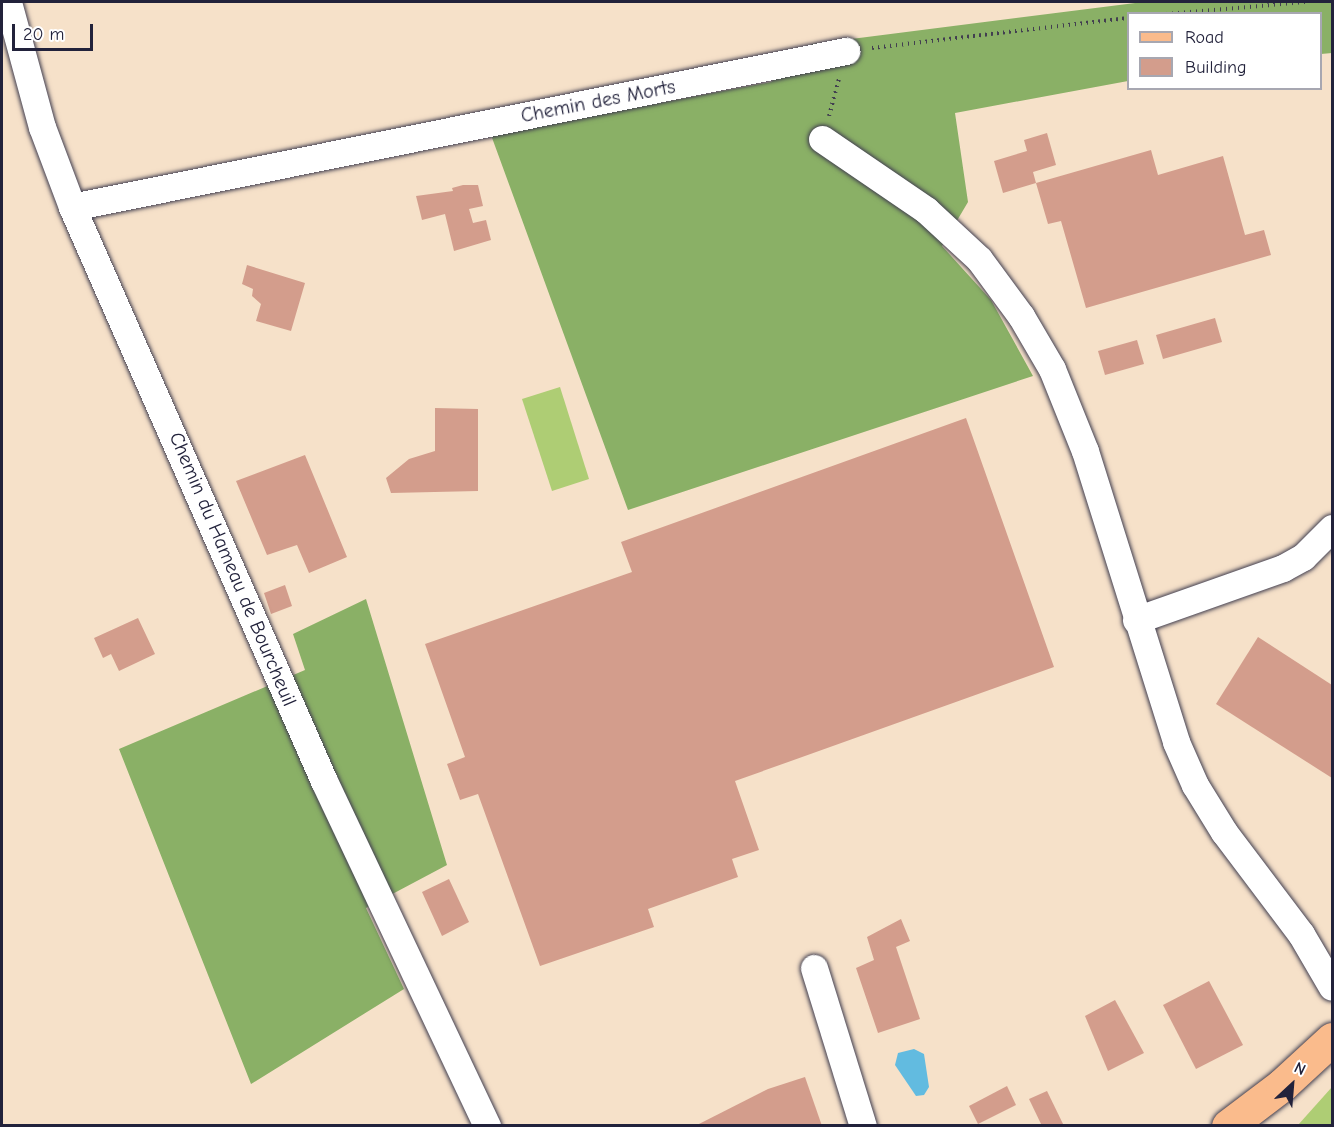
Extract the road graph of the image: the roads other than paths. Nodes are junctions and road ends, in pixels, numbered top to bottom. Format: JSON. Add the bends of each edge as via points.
{"nodes":[{"id":1,"x":8,"y":2,"type":"edge"},
{"id":2,"x":846,"y":51,"type":"road end"},
{"id":3,"x":822,"y":140,"type":"road end"},
{"id":4,"x":72,"y":207,"type":"junction"},
{"id":5,"x":1332,"y":528,"type":"edge"},
{"id":6,"x":1136,"y":620,"type":"junction"},
{"id":7,"x":814,"y":968,"type":"dead end"},
{"id":8,"x":1332,"y":987,"type":"edge"},
{"id":9,"x":1332,"y":1039,"type":"edge"},
{"id":10,"x":487,"y":1125,"type":"edge"},
{"id":11,"x":863,"y":1125,"type":"edge"},
{"id":12,"x":1228,"y":1125,"type":"edge"}],
"edges":[{"from":1,"to":4,"type":"street","name":"Chemin du Hameau de Bourcheuil","via":[[42,127]]},
{"from":2,"to":4,"type":"street","name":"Chemin des Morts"},
{"from":3,"to":6,"type":"street","via":[[926,210],[979,259],[1021,316],[1052,369],[1085,451]]},
{"from":4,"to":10,"type":"street","name":"Chemin du Hameau de Bourcheuil","via":[[324,781]]},
{"from":5,"to":6,"type":"street","via":[[1303,557],[1283,568]]},
{"from":6,"to":8,"type":"street","via":[[1176,742],[1195,785],[1224,832],[1301,934]]},
{"from":7,"to":11,"type":"street"},
{"from":9,"to":12,"type":"main road","via":[[1282,1085]]}]}
